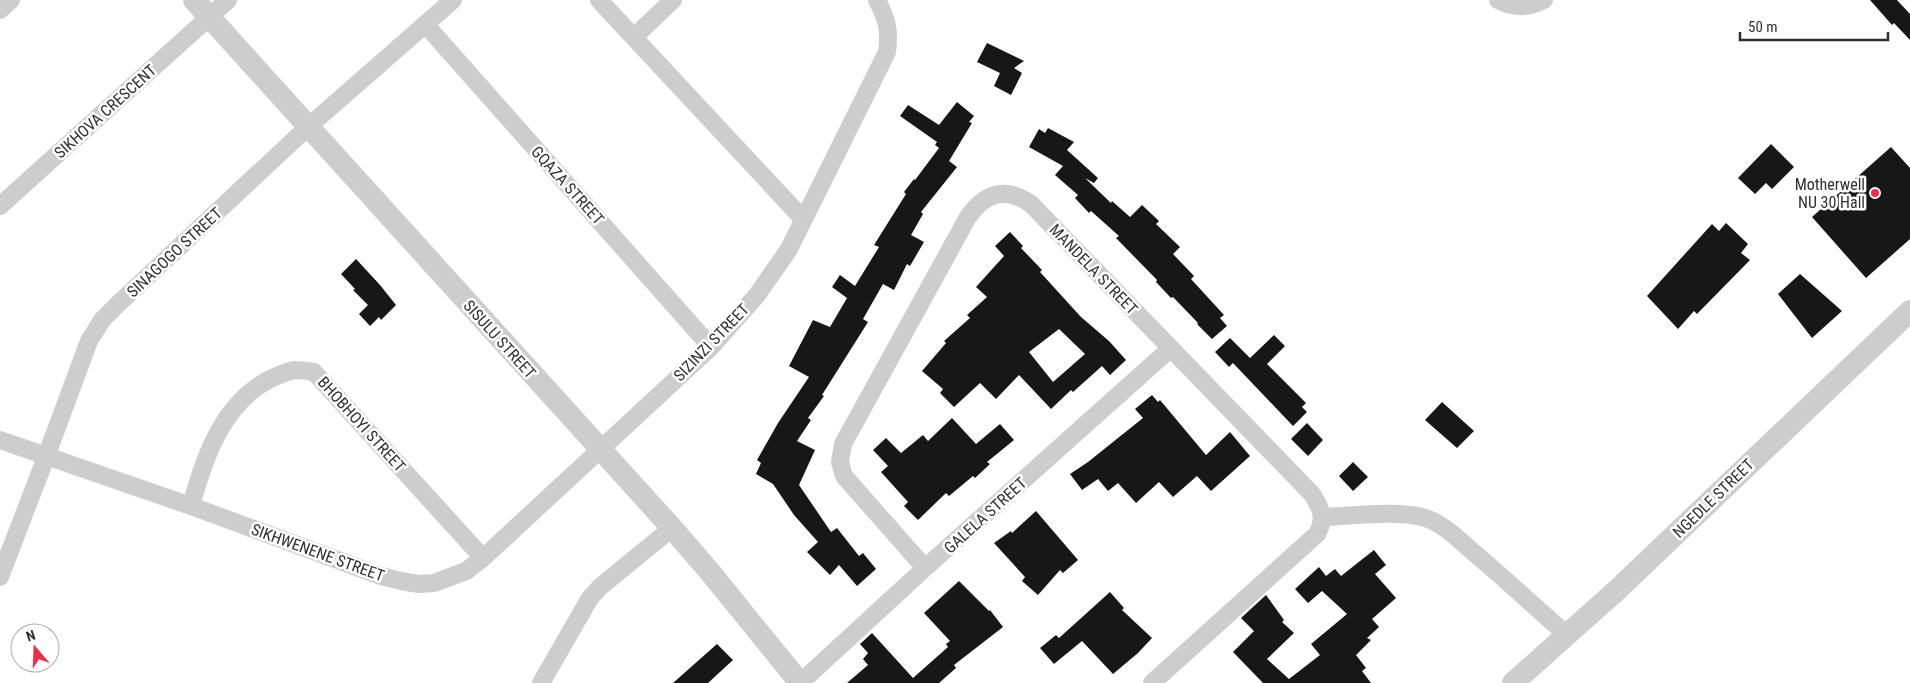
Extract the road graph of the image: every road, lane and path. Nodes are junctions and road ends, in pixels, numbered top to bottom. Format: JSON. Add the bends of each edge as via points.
{"nodes":[{"id":1,"x":11,"y":0,"type":"edge"},
{"id":2,"x":194,"y":0,"type":"edge"},
{"id":3,"x":228,"y":0,"type":"edge"},
{"id":4,"x":453,"y":0,"type":"edge"},
{"id":5,"x":599,"y":0,"type":"edge"},
{"id":6,"x":673,"y":0,"type":"edge"},
{"id":7,"x":877,"y":0,"type":"edge"},
{"id":8,"x":1498,"y":0,"type":"edge"},
{"id":9,"x":1544,"y":0,"type":"edge"},
{"id":10,"x":0,"y":10,"type":"edge"},
{"id":11,"x":209,"y":17,"type":"junction"},
{"id":12,"x":425,"y":24,"type":"junction"},
{"id":13,"x":634,"y":37,"type":"junction"},
{"id":14,"x":309,"y":126,"type":"junction"},
{"id":15,"x":0,"y":206,"type":"edge"},
{"id":16,"x":803,"y":219,"type":"junction"},
{"id":17,"x":1910,"y":310,"type":"edge"},
{"id":18,"x":711,"y":347,"type":"junction"},
{"id":19,"x":1171,"y":348,"type":"junction"},
{"id":20,"x":0,"y":440,"type":"edge"},
{"id":21,"x":599,"y":449,"type":"junction"},
{"id":22,"x":46,"y":457,"type":"junction"},
{"id":23,"x":191,"y":506,"type":"junction"},
{"id":24,"x":1323,"y":517,"type":"junction"},
{"id":25,"x":672,"y":528,"type":"junction"},
{"id":26,"x":483,"y":558,"type":"junction"},
{"id":27,"x":925,"y":568,"type":"junction"},
{"id":28,"x":0,"y":577,"type":"edge"},
{"id":29,"x":1567,"y":635,"type":"junction"},
{"id":30,"x":541,"y":683,"type":"edge"},
{"id":31,"x":800,"y":683,"type":"edge"},
{"id":32,"x":1152,"y":683,"type":"edge"},
{"id":33,"x":1513,"y":683,"type":"edge"}],
"edges":[{"from":1,"to":10,"type":"street"},
{"from":2,"to":11,"type":"street","name":"SISULU STREET"},
{"from":3,"to":11,"type":"street","name":"SIKHOVA CRESCENT"},
{"from":4,"to":12,"type":"street","name":"SINAGOGO STREET"},
{"from":5,"to":13,"type":"street"},
{"from":6,"to":13,"type":"street"},
{"from":7,"to":16,"type":"street","name":"SIZINZI STREET","via":[[886,20],[887,52]]},
{"from":8,"to":9,"type":"street","via":[[1522,7]]},
{"from":11,"to":14,"type":"street","name":"SISULU STREET"},
{"from":11,"to":15,"type":"street","name":"SIKHOVA CRESCENT"},
{"from":12,"to":14,"type":"street","name":"SINAGOGO STREET"},
{"from":12,"to":18,"type":"street","name":"GQAZA STREET"},
{"from":13,"to":16,"type":"street"},
{"from":14,"to":21,"type":"street","name":"SISULU STREET"},
{"from":14,"to":22,"type":"street","name":"SINAGOGO STREET","via":[[102,320],[89,341]]},
{"from":16,"to":18,"type":"street","name":"SIZINZI STREET","via":[[776,269]]},
{"from":17,"to":29,"type":"street","name":"NGEDLE STREET"},
{"from":18,"to":21,"type":"street","name":"SIZINZI STREET"},
{"from":19,"to":24,"type":"street","name":"MANDELA STREET","via":[[1312,494],[1321,507]]},
{"from":19,"to":27,"type":"street","name":"GALELA STREET"},
{"from":19,"to":27,"type":"street","name":"MANDELA STREET","via":[[1031,204],[1022,198],[1002,194],[984,199],[976,206],[842,444],[840,462],[844,476]]},
{"from":20,"to":22,"type":"street","name":"SIKHWENENE STREET"},
{"from":21,"to":25,"type":"street","name":"SISULU STREET"},
{"from":21,"to":26,"type":"street","name":"SIKHWENENE STREET"},
{"from":22,"to":23,"type":"street","name":"SIKHWENENE STREET"},
{"from":22,"to":28,"type":"street","name":"SINAGOGO STREET"},
{"from":23,"to":26,"type":"street","name":"SIKHWENENE STREET","via":[[381,576],[419,584],[434,583],[466,571]]},
{"from":23,"to":26,"type":"street","name":"BHOBHOYI STREET","via":[[200,473],[223,422],[257,386],[294,370],[314,372]]},
{"from":24,"to":29,"type":"street","via":[[1403,515],[1433,520]]},
{"from":24,"to":32,"type":"street","via":[[1317,534],[1308,543]]},
{"from":25,"to":30,"type":"street","via":[[600,587],[585,606]]},
{"from":25,"to":31,"type":"street","name":"SISULU STREET"},
{"from":27,"to":31,"type":"street","name":"GALELA STREET"},
{"from":29,"to":33,"type":"street","name":"NGEDLE STREET"}]}
